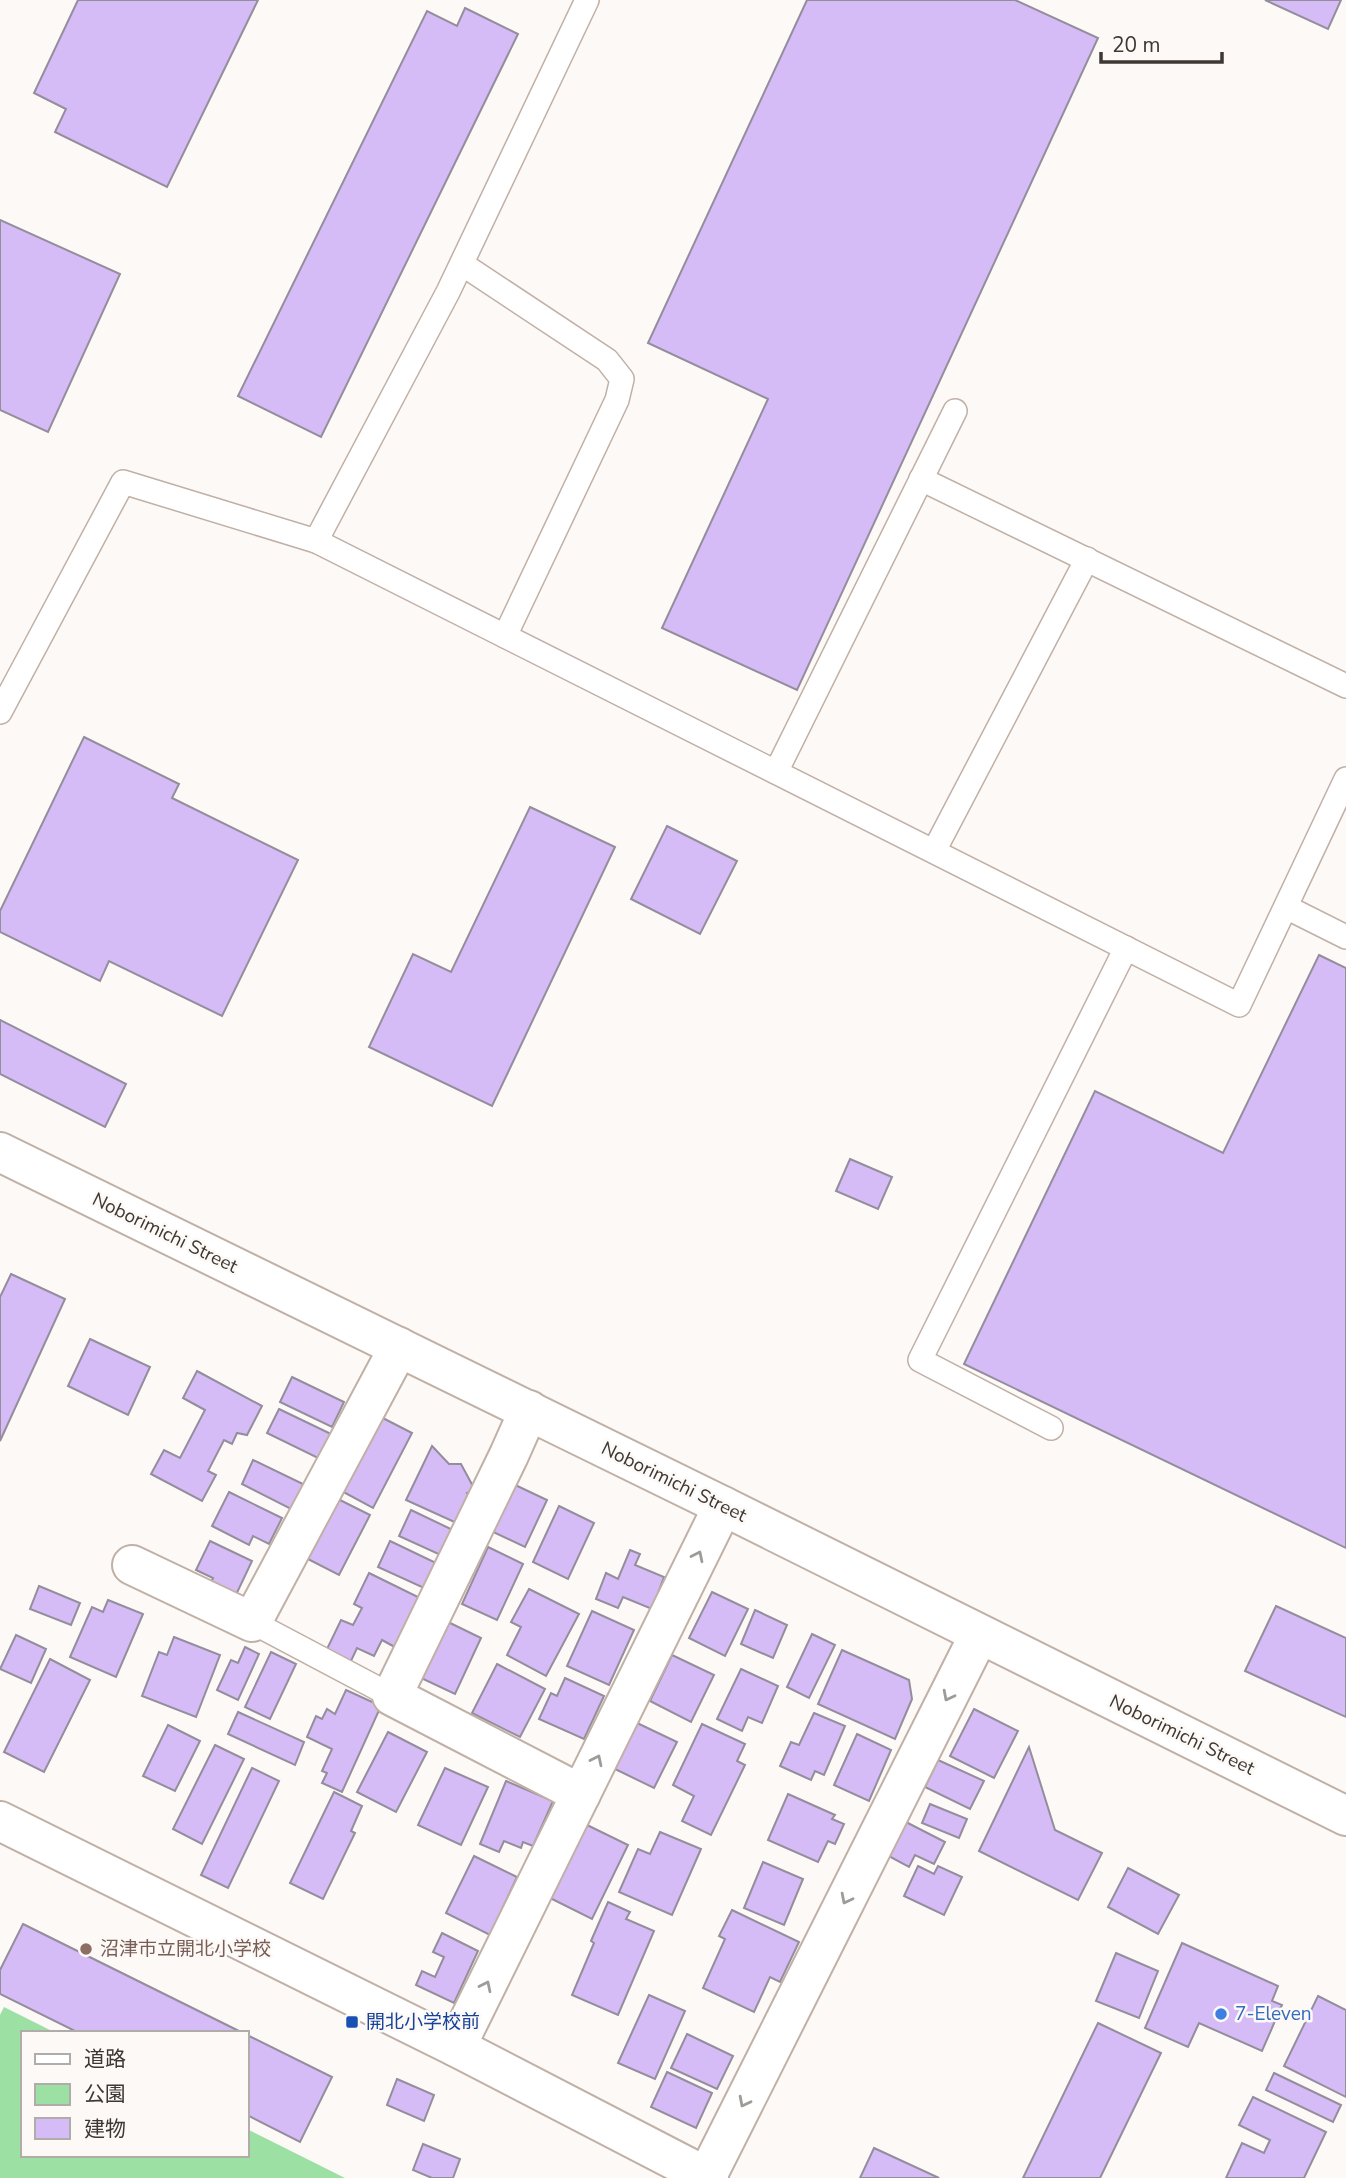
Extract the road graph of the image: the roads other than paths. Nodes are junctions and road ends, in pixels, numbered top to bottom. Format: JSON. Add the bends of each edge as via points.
{"nodes":[{"id":1,"x":587,"y":0,"type":"edge"},
{"id":2,"x":462,"y":264,"type":"junction"},
{"id":3,"x":955,"y":411,"type":"dead end"},
{"id":4,"x":921,"y":479,"type":"junction"},
{"id":5,"x":316,"y":541,"type":"junction"},
{"id":6,"x":1087,"y":559,"type":"junction"},
{"id":7,"x":505,"y":636,"type":"junction"},
{"id":8,"x":1346,"y":685,"type":"edge"},
{"id":9,"x":0,"y":712,"type":"edge"},
{"id":10,"x":776,"y":772,"type":"junction"},
{"id":11,"x":1346,"y":779,"type":"edge"},
{"id":12,"x":934,"y":851,"type":"junction"},
{"id":13,"x":1286,"y":906,"type":"junction"},
{"id":14,"x":1346,"y":937,"type":"edge"},
{"id":15,"x":1126,"y":948,"type":"junction"},
{"id":16,"x":0,"y":1152,"type":"edge"},
{"id":17,"x":398,"y":1347,"type":"junction"},
{"id":18,"x":528,"y":1410,"type":"junction"},
{"id":19,"x":1051,"y":1428,"type":"dead end"},
{"id":20,"x":723,"y":1506,"type":"junction"},
{"id":21,"x":132,"y":1565,"type":"dead end"},
{"id":22,"x":252,"y":1622,"type":"junction"},
{"id":23,"x":979,"y":1635,"type":"junction"},
{"id":24,"x":392,"y":1696,"type":"junction"},
{"id":25,"x":581,"y":1794,"type":"junction"},
{"id":26,"x":1346,"y":1816,"type":"edge"},
{"id":27,"x":0,"y":1822,"type":"edge"},
{"id":28,"x":456,"y":2047,"type":"junction"},
{"id":29,"x":707,"y":2178,"type":"edge"}],
"edges":[{"from":1,"to":2,"type":"lane"},
{"from":2,"to":5,"type":"lane"},
{"from":2,"to":7,"type":"lane","via":[[607,360],[622,379],[617,400]]},
{"from":3,"to":4,"type":"lane"},
{"from":4,"to":6,"type":"lane"},
{"from":4,"to":10,"type":"lane"},
{"from":5,"to":7,"type":"lane"},
{"from":5,"to":9,"type":"lane","via":[[123,482]]},
{"from":6,"to":8,"type":"lane"},
{"from":6,"to":12,"type":"lane"},
{"from":7,"to":10,"type":"lane"},
{"from":10,"to":12,"type":"lane"},
{"from":11,"to":13,"type":"lane"},
{"from":12,"to":15,"type":"lane"},
{"from":13,"to":14,"type":"lane"},
{"from":13,"to":15,"type":"lane","via":[[1240,1005]]},
{"from":15,"to":19,"type":"lane","via":[[920,1360]]},
{"from":16,"to":17,"type":"street","name":"Noborimichi Street"},
{"from":17,"to":18,"type":"street","name":"Noborimichi Street"},
{"from":17,"to":22,"type":"street"},
{"from":18,"to":20,"type":"street","name":"Noborimichi Street"},
{"from":18,"to":24,"type":"street"},
{"from":20,"to":23,"type":"street","name":"Noborimichi Street"},
{"from":25,"to":20,"type":"street","one_way":true},
{"from":21,"to":22,"type":"street"},
{"from":22,"to":24,"type":"lane"},
{"from":23,"to":26,"type":"street","name":"Noborimichi Street"},
{"from":23,"to":29,"type":"street","one_way":true},
{"from":24,"to":25,"type":"street"},
{"from":28,"to":25,"type":"street","one_way":true},
{"from":27,"to":28,"type":"street"},
{"from":28,"to":29,"type":"street"}]}
